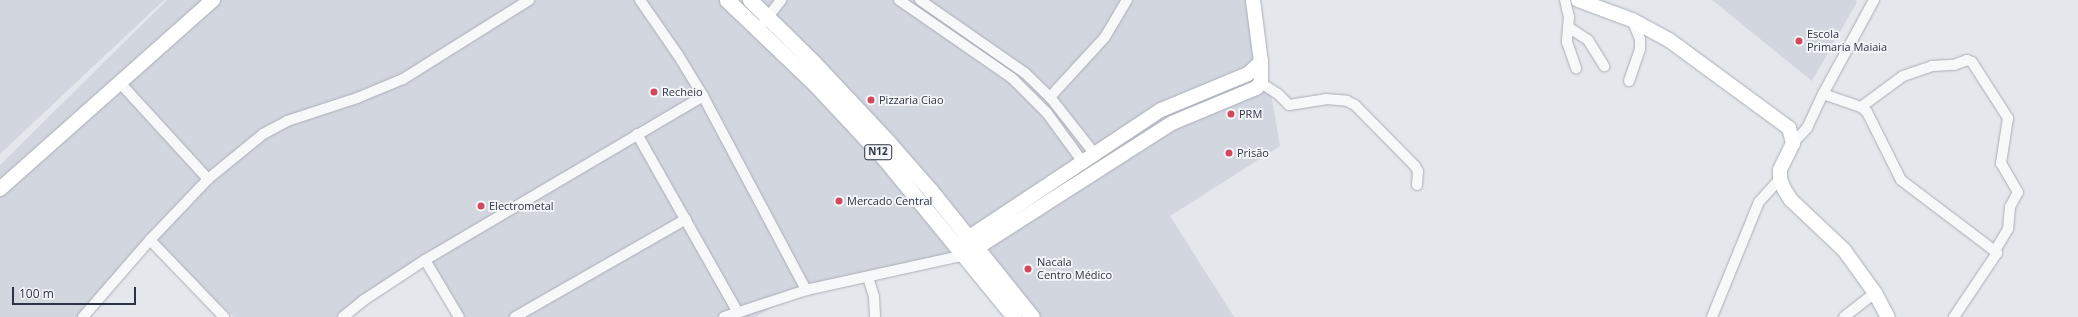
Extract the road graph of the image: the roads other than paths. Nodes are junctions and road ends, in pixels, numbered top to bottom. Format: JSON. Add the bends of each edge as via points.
{"nodes":[{"id":1,"x":213,"y":0,"type":"edge"},
{"id":2,"x":529,"y":0,"type":"edge"},
{"id":3,"x":640,"y":0,"type":"edge"},
{"id":4,"x":727,"y":0,"type":"edge"},
{"id":5,"x":750,"y":0,"type":"edge"},
{"id":6,"x":781,"y":0,"type":"edge"},
{"id":7,"x":899,"y":0,"type":"edge"},
{"id":8,"x":920,"y":0,"type":"edge"},
{"id":9,"x":1127,"y":0,"type":"edge"},
{"id":10,"x":1253,"y":0,"type":"edge"},
{"id":11,"x":1565,"y":0,"type":"edge"},
{"id":12,"x":1578,"y":0,"type":"edge"},
{"id":13,"x":1874,"y":0,"type":"edge"},
{"id":14,"x":1599,"y":3,"type":"edge"},
{"id":15,"x":1632,"y":20,"type":"junction"},
{"id":16,"x":763,"y":23,"type":"junction"},
{"id":17,"x":1568,"y":27,"type":"junction"},
{"id":18,"x":1261,"y":62,"type":"junction"},
{"id":19,"x":1604,"y":66,"type":"dead end"},
{"id":20,"x":1576,"y":68,"type":"dead end"},
{"id":21,"x":1628,"y":81,"type":"dead end"},
{"id":22,"x":1261,"y":82,"type":"junction"},
{"id":23,"x":121,"y":84,"type":"junction"},
{"id":24,"x":1823,"y":94,"type":"junction"},
{"id":25,"x":703,"y":96,"type":"junction"},
{"id":26,"x":1050,"y":97,"type":"junction"},
{"id":27,"x":1861,"y":107,"type":"junction"},
{"id":28,"x":637,"y":134,"type":"junction"},
{"id":29,"x":1794,"y":143,"type":"junction"},
{"id":30,"x":1088,"y":157,"type":"junction"},
{"id":31,"x":208,"y":179,"type":"junction"},
{"id":32,"x":1780,"y":179,"type":"junction"},
{"id":33,"x":1417,"y":185,"type":"dead end"},
{"id":34,"x":0,"y":189,"type":"edge"},
{"id":35,"x":686,"y":219,"type":"junction"},
{"id":36,"x":150,"y":240,"type":"junction"},
{"id":37,"x":967,"y":246,"type":"junction"},
{"id":38,"x":1995,"y":252,"type":"junction"},
{"id":39,"x":425,"y":260,"type":"junction"},
{"id":40,"x":868,"y":277,"type":"junction"},
{"id":41,"x":806,"y":290,"type":"junction"},
{"id":42,"x":1875,"y":293,"type":"junction"},
{"id":43,"x":737,"y":311,"type":"junction"},
{"id":44,"x":83,"y":317,"type":"edge"},
{"id":45,"x":224,"y":317,"type":"edge"},
{"id":46,"x":343,"y":317,"type":"edge"},
{"id":47,"x":459,"y":317,"type":"edge"},
{"id":48,"x":514,"y":317,"type":"edge"},
{"id":49,"x":724,"y":317,"type":"edge"},
{"id":50,"x":875,"y":317,"type":"edge"},
{"id":51,"x":1014,"y":317,"type":"edge"},
{"id":52,"x":1032,"y":317,"type":"edge"},
{"id":53,"x":1712,"y":317,"type":"edge"},
{"id":54,"x":1844,"y":317,"type":"edge"},
{"id":55,"x":1888,"y":317,"type":"edge"},
{"id":56,"x":1954,"y":317,"type":"edge"}],
"edges":[{"from":1,"to":23,"type":"street"},
{"from":2,"to":31,"type":"street","via":[[403,79],[275,127]]},
{"from":3,"to":25,"type":"street","via":[[678,54]]},
{"from":4,"to":16,"type":"main road","number":"N12"},
{"from":5,"to":16,"type":"main road","number":"N12"},
{"from":6,"to":16,"type":"street"},
{"from":7,"to":30,"type":"street","via":[[1012,78]]},
{"from":8,"to":26,"type":"street","via":[[1017,67]]},
{"from":9,"to":26,"type":"street","via":[[1105,37]]},
{"from":10,"to":18,"type":"street"},
{"from":11,"to":17,"type":"street","via":[[1569,17]]},
{"from":12,"to":14,"type":"street"},
{"from":13,"to":24,"type":"street"},
{"from":14,"to":15,"type":"street"},
{"from":15,"to":21,"type":"street","via":[[1640,39],[1640,49]]},
{"from":15,"to":29,"type":"street","via":[[1669,40],[1783,123],[1792,132]]},
{"from":16,"to":37,"type":"main road","number":"N12"},
{"from":17,"to":19,"type":"street","via":[[1588,40]]},
{"from":17,"to":20,"type":"street","via":[[1567,42]]},
{"from":18,"to":22,"type":"street"},
{"from":18,"to":30,"type":"street","via":[[1248,74],[1161,110]]},
{"from":22,"to":33,"type":"street","via":[[1288,105],[1326,99],[1347,101],[1354,105],[1417,168]]},
{"from":22,"to":37,"type":"street","via":[[1252,91],[1172,123]]},
{"from":23,"to":31,"type":"street"},
{"from":23,"to":34,"type":"street"},
{"from":24,"to":27,"type":"street"},
{"from":24,"to":29,"type":"street","via":[[1807,128]]},
{"from":25,"to":28,"type":"street"},
{"from":25,"to":41,"type":"street"},
{"from":26,"to":30,"type":"street"},
{"from":27,"to":38,"type":"street","via":[[1872,120],[1901,180]]},
{"from":27,"to":38,"type":"street","via":[[1903,76],[1932,66],[1954,65],[1967,60],[1972,62],[2008,118],[2001,163],[2018,192],[2010,207],[2008,229]]},
{"from":28,"to":35,"type":"street"},
{"from":28,"to":39,"type":"street"},
{"from":29,"to":32,"type":"street","via":[[1783,161]]},
{"from":30,"to":37,"type":"street"},
{"from":31,"to":36,"type":"street"},
{"from":32,"to":42,"type":"street","via":[[1791,200],[1844,250]]},
{"from":32,"to":53,"type":"street","via":[[1759,202]]},
{"from":35,"to":43,"type":"street"},
{"from":35,"to":48,"type":"street"},
{"from":36,"to":44,"type":"street"},
{"from":36,"to":45,"type":"street"},
{"from":37,"to":40,"type":"street","via":[[942,260]]},
{"from":37,"to":51,"type":"main road","number":"N12"},
{"from":37,"to":52,"type":"main road","number":"N12"},
{"from":38,"to":56,"type":"street"},
{"from":39,"to":46,"type":"street"},
{"from":39,"to":47,"type":"street"},
{"from":40,"to":41,"type":"street"},
{"from":40,"to":50,"type":"street","via":[[874,297]]},
{"from":41,"to":43,"type":"street"},
{"from":42,"to":54,"type":"street"},
{"from":42,"to":55,"type":"street"},
{"from":43,"to":49,"type":"street"}]}
